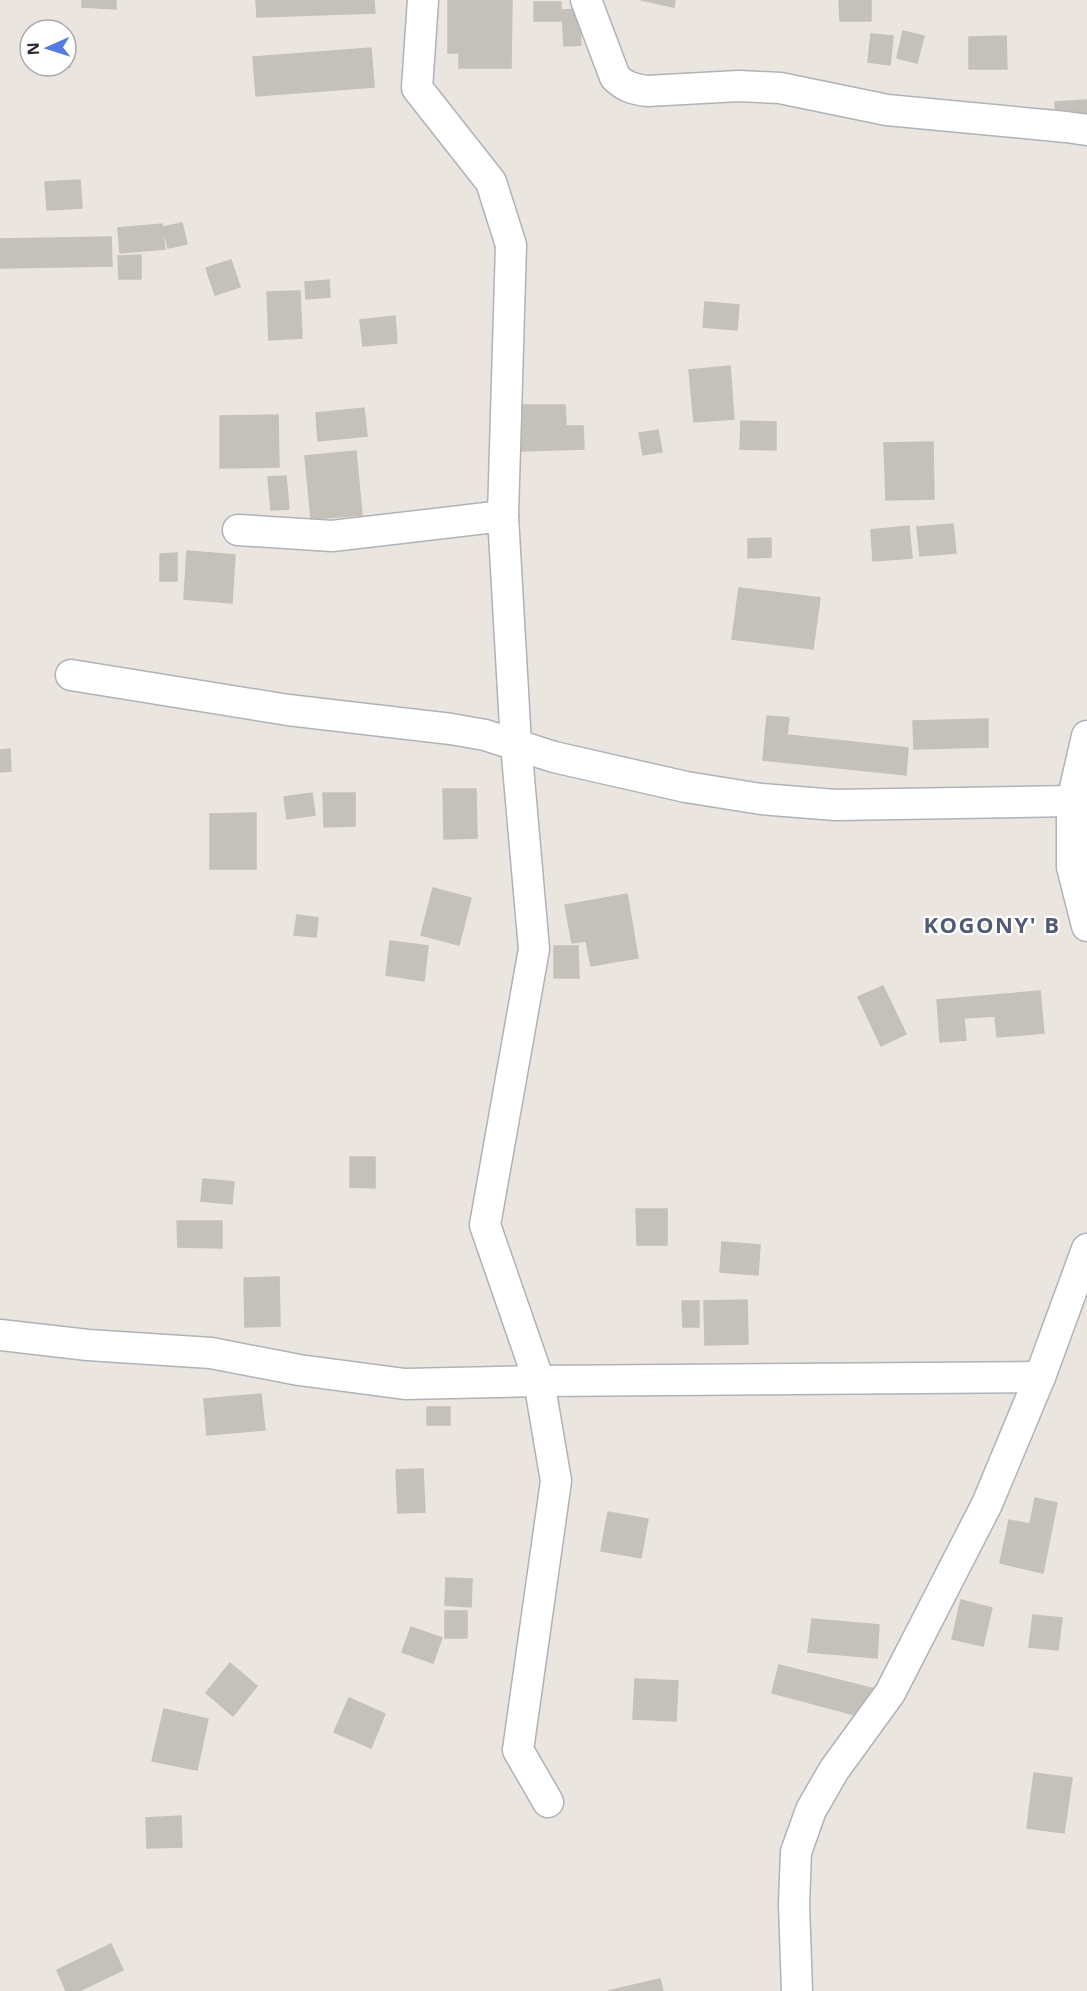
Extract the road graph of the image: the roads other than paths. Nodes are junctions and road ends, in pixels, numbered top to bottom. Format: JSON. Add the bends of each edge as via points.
{"nodes":[{"id":1,"x":423,"y":0,"type":"edge"},
{"id":2,"x":586,"y":0,"type":"edge"},
{"id":3,"x":1087,"y":130,"type":"edge"},
{"id":4,"x":503,"y":516,"type":"junction"},
{"id":5,"x":238,"y":530,"type":"dead end"},
{"id":6,"x":71,"y":675,"type":"dead end"},
{"id":7,"x":1087,"y":736,"type":"edge"},
{"id":8,"x":516,"y":744,"type":"junction"},
{"id":9,"x":1072,"y":801,"type":"junction"},
{"id":10,"x":1087,"y":926,"type":"edge"},
{"id":11,"x":1087,"y":1249,"type":"edge"},
{"id":12,"x":0,"y":1335,"type":"edge"},
{"id":13,"x":1040,"y":1377,"type":"junction"},
{"id":14,"x":539,"y":1381,"type":"junction"},
{"id":15,"x":549,"y":1802,"type":"dead end"},
{"id":16,"x":797,"y":1991,"type":"edge"}],
"edges":[{"from":1,"to":4,"type":"street","via":[[417,88],[492,182],[511,245]]},
{"from":2,"to":3,"type":"street","via":[[615,77],[632,89],[780,88],[887,110]]},
{"from":4,"to":5,"type":"street","via":[[332,536]]},
{"from":4,"to":8,"type":"street"},
{"from":6,"to":8,"type":"street","via":[[288,710],[452,729]]},
{"from":7,"to":9,"type":"street"},
{"from":8,"to":9,"type":"street","via":[[554,757],[686,787],[761,799],[836,805]]},
{"from":8,"to":14,"type":"street","via":[[534,950],[485,1225]]},
{"from":9,"to":10,"type":"street","via":[[1072,867]]},
{"from":11,"to":13,"type":"street"},
{"from":12,"to":14,"type":"street","via":[[211,1353],[405,1384]]},
{"from":13,"to":14,"type":"street"},
{"from":13,"to":16,"type":"street","via":[[987,1504],[890,1693],[834,1770],[811,1810],[796,1852]]},
{"from":14,"to":15,"type":"street","via":[[556,1481],[518,1750]]}]}
